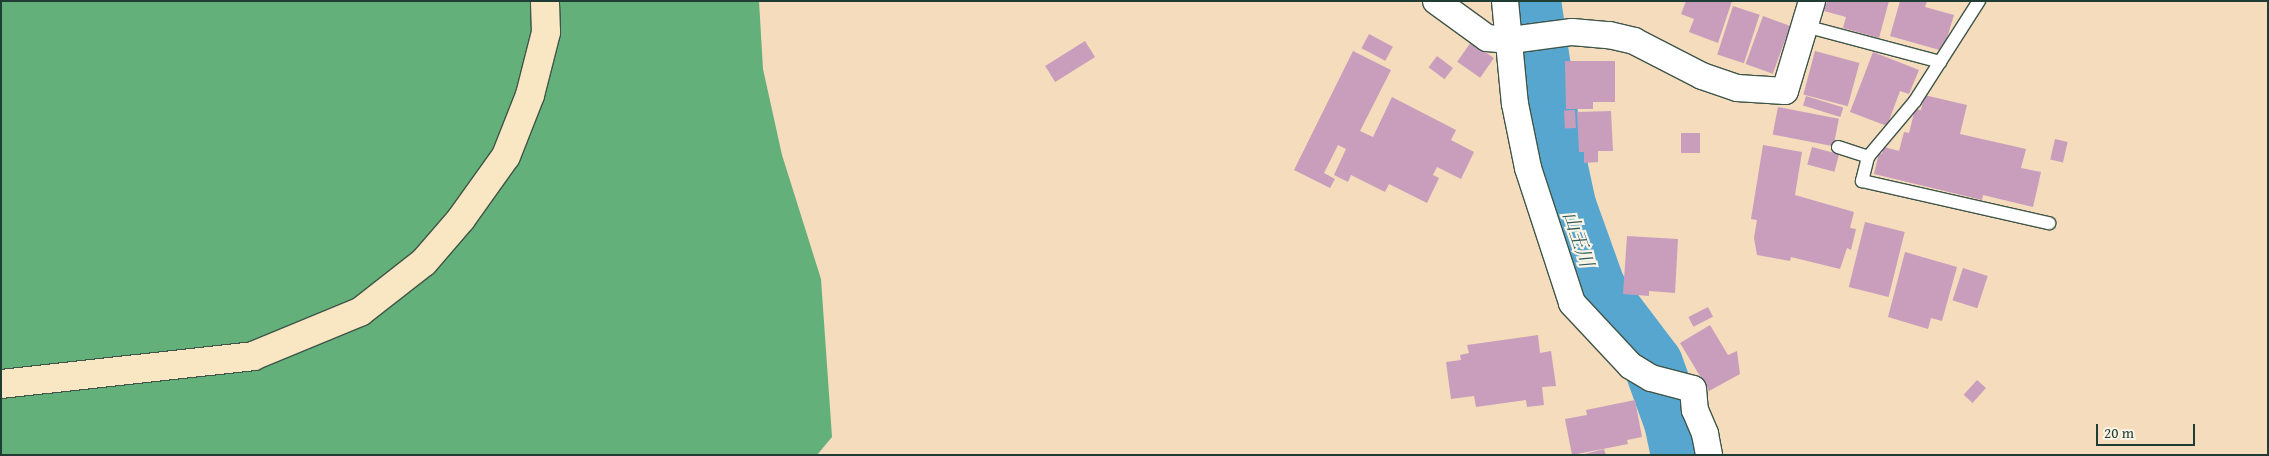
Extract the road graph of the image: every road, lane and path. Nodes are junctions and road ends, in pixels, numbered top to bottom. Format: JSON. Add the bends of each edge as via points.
{"nodes":[{"id":1,"x":544,"y":1,"type":"edge"},
{"id":2,"x":1436,"y":1,"type":"edge"},
{"id":3,"x":1505,"y":1,"type":"edge"},
{"id":4,"x":1979,"y":1,"type":"edge"},
{"id":5,"x":1809,"y":14,"type":"edge"},
{"id":6,"x":1509,"y":40,"type":"junction"},
{"id":7,"x":1940,"y":62,"type":"junction"},
{"id":8,"x":1838,"y":147,"type":"dead end"},
{"id":9,"x":1868,"y":157,"type":"junction"},
{"id":10,"x":2049,"y":223,"type":"dead end"},
{"id":11,"x":1,"y":384,"type":"edge"},
{"id":12,"x":1709,"y":455,"type":"edge"}],
"edges":[{"from":1,"to":11,"type":"street","via":[[546,32],[530,95],[506,156],[461,219],[424,262],[360,312],[253,356]]},
{"from":2,"to":6,"type":"street","via":[[1488,38]]},
{"from":3,"to":6,"type":"street"},
{"from":4,"to":7,"type":"lane"},
{"from":5,"to":6,"type":"street","via":[[1785,91],[1738,88],[1702,76],[1634,41],[1609,35],[1572,32]]},
{"from":5,"to":7,"type":"lane"},
{"from":6,"to":12,"type":"street","via":[[1515,104],[1528,168],[1572,303],[1631,366],[1651,378],[1693,389],[1695,410]]},
{"from":7,"to":9,"type":"lane","via":[[1915,101]]},
{"from":8,"to":9,"type":"lane"},
{"from":9,"to":10,"type":"lane","via":[[1862,181]]}]}
